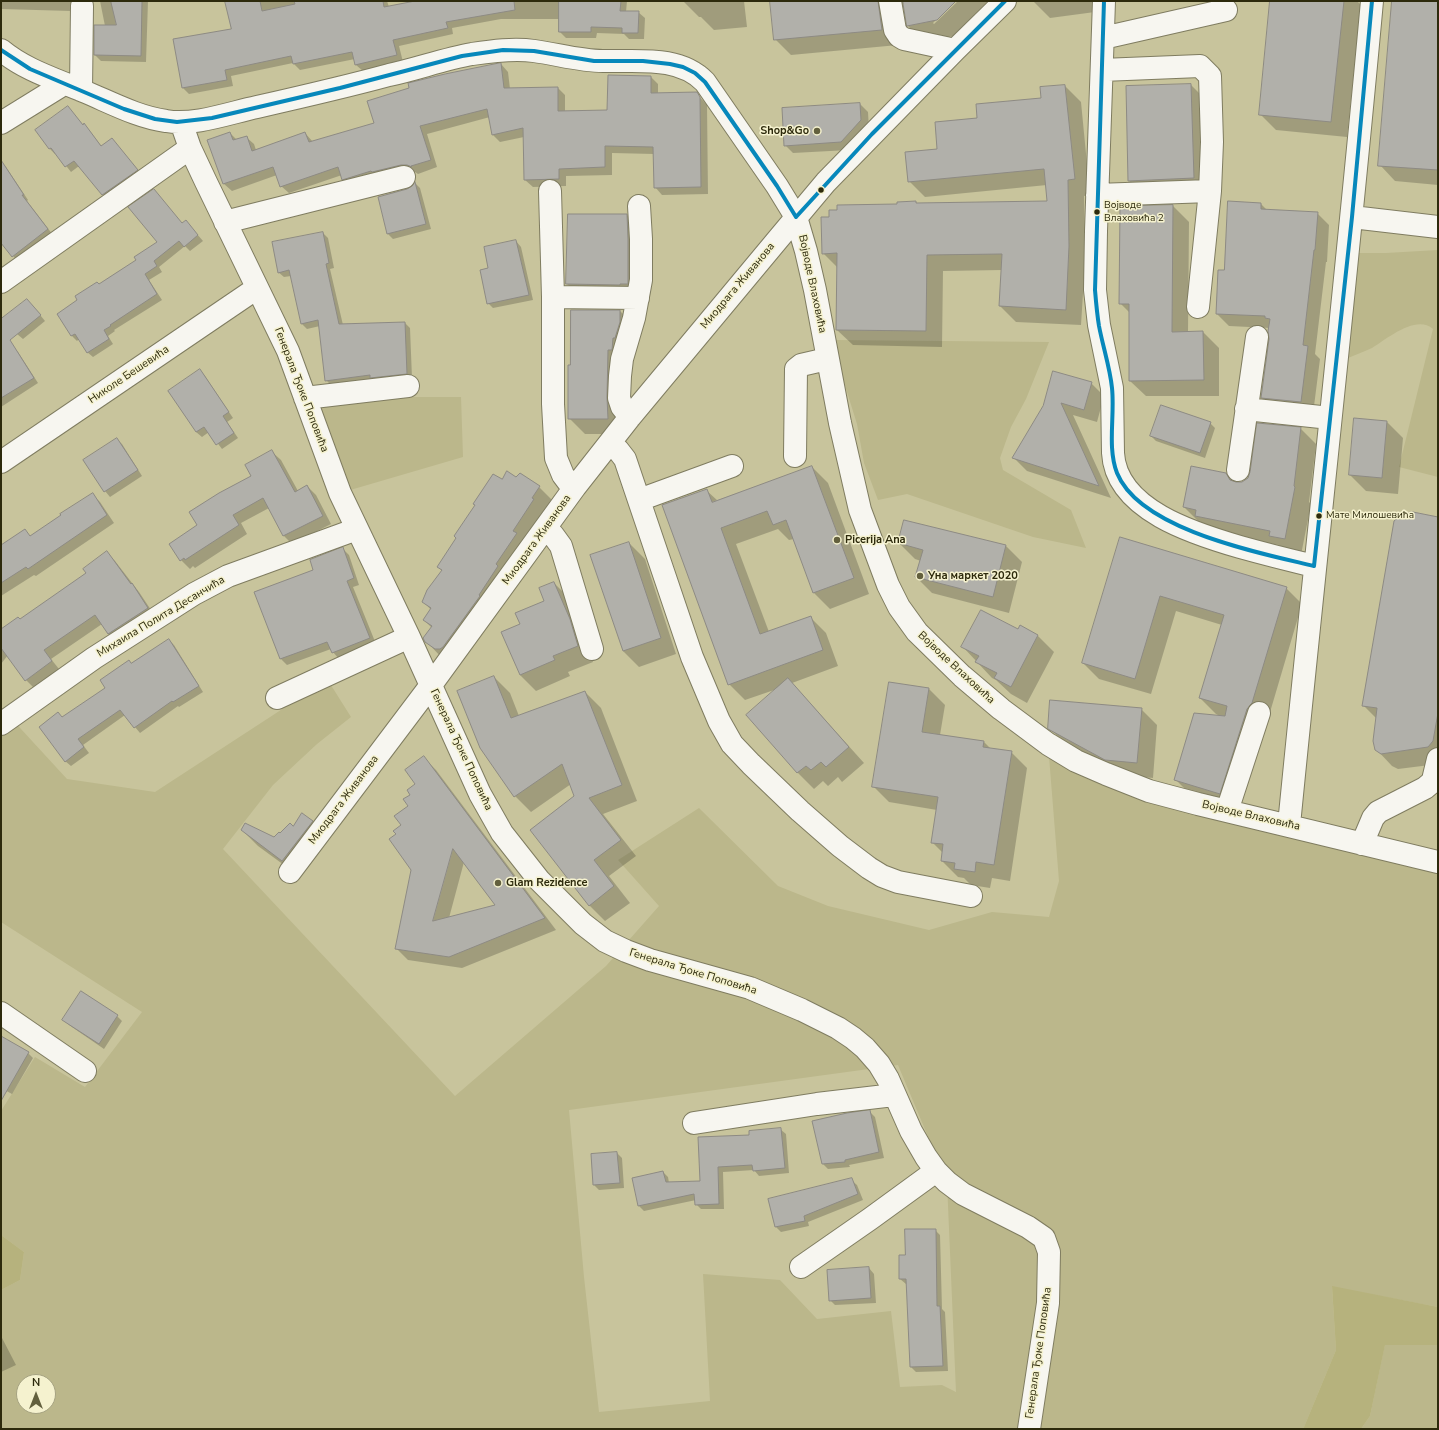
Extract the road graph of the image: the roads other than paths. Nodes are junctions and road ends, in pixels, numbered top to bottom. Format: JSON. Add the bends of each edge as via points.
{"nodes":[{"id":1,"x":890,"y":1,"type":"edge"},
{"id":2,"x":1005,"y":1,"type":"edge"},
{"id":3,"x":1104,"y":1,"type":"edge"},
{"id":4,"x":1372,"y":1,"type":"edge"},
{"id":5,"x":82,"y":6,"type":"dead end"},
{"id":6,"x":1226,"y":10,"type":"dead end"},
{"id":7,"x":1103,"y":38,"type":"junction"},
{"id":8,"x":1,"y":50,"type":"edge"},
{"id":9,"x":955,"y":50,"type":"junction"},
{"id":10,"x":1102,"y":70,"type":"junction"},
{"id":11,"x":72,"y":87,"type":"junction"},
{"id":12,"x":1,"y":122,"type":"edge"},
{"id":13,"x":181,"y":122,"type":"junction"},
{"id":14,"x":190,"y":148,"type":"junction"},
{"id":15,"x":404,"y":177,"type":"dead end"},
{"id":16,"x":550,"y":191,"type":"dead end"},
{"id":17,"x":1210,"y":191,"type":"junction"},
{"id":18,"x":1097,"y":195,"type":"junction"},
{"id":19,"x":639,"y":206,"type":"dead end"},
{"id":20,"x":796,"y":217,"type":"junction"},
{"id":21,"x":1352,"y":218,"type":"junction"},
{"id":22,"x":225,"y":222,"type":"junction"},
{"id":23,"x":1438,"y":227,"type":"edge"},
{"id":24,"x":1,"y":282,"type":"edge"},
{"id":25,"x":257,"y":288,"type":"junction"},
{"id":26,"x":552,"y":297,"type":"junction"},
{"id":27,"x":638,"y":298,"type":"junction"},
{"id":28,"x":1198,"y":307,"type":"dead end"},
{"id":29,"x":1257,"y":337,"type":"dead end"},
{"id":30,"x":827,"y":359,"type":"junction"},
{"id":31,"x":408,"y":386,"type":"dead end"},
{"id":32,"x":306,"y":398,"type":"junction"},
{"id":33,"x":1246,"y":409,"type":"junction"},
{"id":34,"x":630,"y":417,"type":"junction"},
{"id":35,"x":1330,"y":418,"type":"junction"},
{"id":36,"x":610,"y":444,"type":"junction"},
{"id":37,"x":795,"y":456,"type":"dead end"},
{"id":38,"x":1,"y":462,"type":"edge"},
{"id":39,"x":732,"y":466,"type":"dead end"},
{"id":40,"x":1238,"y":470,"type":"dead end"},
{"id":41,"x":575,"y":488,"type":"junction"},
{"id":42,"x":639,"y":500,"type":"junction"},
{"id":43,"x":357,"y":529,"type":"junction"},
{"id":44,"x":545,"y":529,"type":"junction"},
{"id":45,"x":1314,"y":566,"type":"junction"},
{"id":46,"x":409,"y":637,"type":"junction"},
{"id":47,"x":592,"y":648,"type":"dead end"},
{"id":48,"x":431,"y":685,"type":"junction"},
{"id":49,"x":277,"y":698,"type":"dead end"},
{"id":50,"x":1258,"y":713,"type":"dead end"},
{"id":51,"x":4,"y":717,"type":"edge"},
{"id":52,"x":1438,"y":759,"type":"edge"},
{"id":53,"x":1227,"y":811,"type":"junction"},
{"id":54,"x":1289,"y":825,"type":"junction"},
{"id":55,"x":1362,"y":844,"type":"junction"},
{"id":56,"x":1438,"y":862,"type":"edge"},
{"id":57,"x":290,"y":872,"type":"dead end"},
{"id":58,"x":971,"y":896,"type":"dead end"},
{"id":59,"x":1,"y":1012,"type":"edge"},
{"id":60,"x":85,"y":1071,"type":"dead end"},
{"id":61,"x":894,"y":1094,"type":"junction"},
{"id":62,"x":694,"y":1123,"type":"dead end"},
{"id":63,"x":936,"y":1171,"type":"junction"},
{"id":64,"x":801,"y":1267,"type":"dead end"},
{"id":65,"x":1029,"y":1429,"type":"edge"}],
"edges":[{"from":1,"to":9,"type":"street","via":[[895,30],[899,36]]},
{"from":2,"to":9,"type":"street","name":"Миодрага Живанова"},
{"from":3,"to":7,"type":"street"},
{"from":4,"to":21,"type":"street"},
{"from":5,"to":11,"type":"street"},
{"from":6,"to":7,"type":"street"},
{"from":7,"to":10,"type":"street"},
{"from":8,"to":11,"type":"street","name":"Војводе Влаховића","via":[[22,65]]},
{"from":9,"to":20,"type":"street","name":"Миодрага Живанова","via":[[826,182]]},
{"from":10,"to":17,"type":"street","via":[[1200,66],[1210,76]]},
{"from":10,"to":18,"type":"street"},
{"from":11,"to":12,"type":"street"},
{"from":11,"to":13,"type":"street","name":"Војводе Влаховића","via":[[151,118]]},
{"from":13,"to":14,"type":"street","name":"Генерала Ђоке Поповића"},
{"from":13,"to":20,"type":"street","name":"Војводе Влаховића","via":[[214,117],[471,54],[515,50],[600,61],[670,63],[691,70],[705,82]]},
{"from":14,"to":22,"type":"street","name":"Генерала Ђоке Поповића"},
{"from":14,"to":24,"type":"street"},
{"from":15,"to":22,"type":"street"},
{"from":16,"to":26,"type":"street"},
{"from":17,"to":18,"type":"street"},
{"from":17,"to":28,"type":"street"},
{"from":18,"to":45,"type":"street","via":[[1095,290],[1098,325],[1112,388],[1113,462],[1118,475],[1136,498],[1172,523],[1273,557]]},
{"from":19,"to":27,"type":"street","via":[[641,280]]},
{"from":20,"to":30,"type":"street","name":"Војводе Влаховића","via":[[810,267]]},
{"from":20,"to":34,"type":"street","name":"Миодрага Живанова"},
{"from":21,"to":23,"type":"street"},
{"from":21,"to":35,"type":"street"},
{"from":22,"to":25,"type":"street","name":"Генерала Ђоке Поповића"},
{"from":25,"to":32,"type":"street","name":"Генерала Ђоке Поповића","via":[[288,351]]},
{"from":25,"to":38,"type":"street","name":"Николе Бешевића"},
{"from":26,"to":27,"type":"street"},
{"from":26,"to":41,"type":"street","via":[[556,458],[563,475]]},
{"from":27,"to":34,"type":"street","via":[[620,376],[619,398]]},
{"from":29,"to":33,"type":"street"},
{"from":30,"to":37,"type":"street","via":[[801,365],[796,369]]},
{"from":30,"to":53,"type":"street","name":"Војводе Влаховића","via":[[853,481],[868,535],[899,607],[917,632],[984,696],[1037,736],[1076,761],[1150,791]]},
{"from":31,"to":32,"type":"street"},
{"from":32,"to":43,"type":"street","name":"Генерала Ђоке Поповића","via":[[340,493]]},
{"from":33,"to":35,"type":"street"},
{"from":33,"to":40,"type":"street"},
{"from":34,"to":36,"type":"street","name":"Миодрага Живанова"},
{"from":35,"to":45,"type":"street"},
{"from":36,"to":41,"type":"street","name":"Миодрага Живанова"},
{"from":36,"to":42,"type":"street","via":[[625,459]]},
{"from":39,"to":42,"type":"street"},
{"from":41,"to":44,"type":"street","name":"Миодрага Живанова"},
{"from":42,"to":58,"type":"street","via":[[692,657],[719,721],[732,744],[800,811],[869,868],[898,882]]},
{"from":43,"to":46,"type":"street","name":"Генерала Ђоке Поповића"},
{"from":43,"to":51,"type":"street","name":"Михаила Полита Десанчића","via":[[228,576],[194,594]]},
{"from":44,"to":47,"type":"street","via":[[561,546]]},
{"from":44,"to":48,"type":"street","name":"Миодрага Живанова"},
{"from":45,"to":54,"type":"street"},
{"from":46,"to":48,"type":"street","name":"Генерала Ђоке Поповића"},
{"from":46,"to":49,"type":"street"},
{"from":48,"to":57,"type":"street","name":"Миодрага Живанова"},
{"from":48,"to":61,"type":"street","name":"Генерала Ђоке Поповића","via":[[480,794],[502,833],[539,880],[583,924],[605,941],[626,951],[750,988],[838,1028],[853,1038],[879,1064]]},
{"from":50,"to":53,"type":"street"},
{"from":52,"to":55,"type":"street","via":[[1431,783],[1378,812],[1372,818]]},
{"from":53,"to":54,"type":"street","name":"Војводе Влаховића"},
{"from":54,"to":55,"type":"street","name":"Војводе Влаховића"},
{"from":55,"to":56,"type":"street","name":"Војводе Влаховића"},
{"from":59,"to":60,"type":"street"},
{"from":61,"to":62,"type":"street"},
{"from":61,"to":63,"type":"street","name":"Генерала Ђоке Поповића","via":[[914,1137]]},
{"from":63,"to":64,"type":"street"},
{"from":63,"to":65,"type":"street","name":"Генерала Ђоке Поповића","via":[[963,1194],[1038,1233],[1047,1243],[1050,1263],[1048,1304]]}]}
